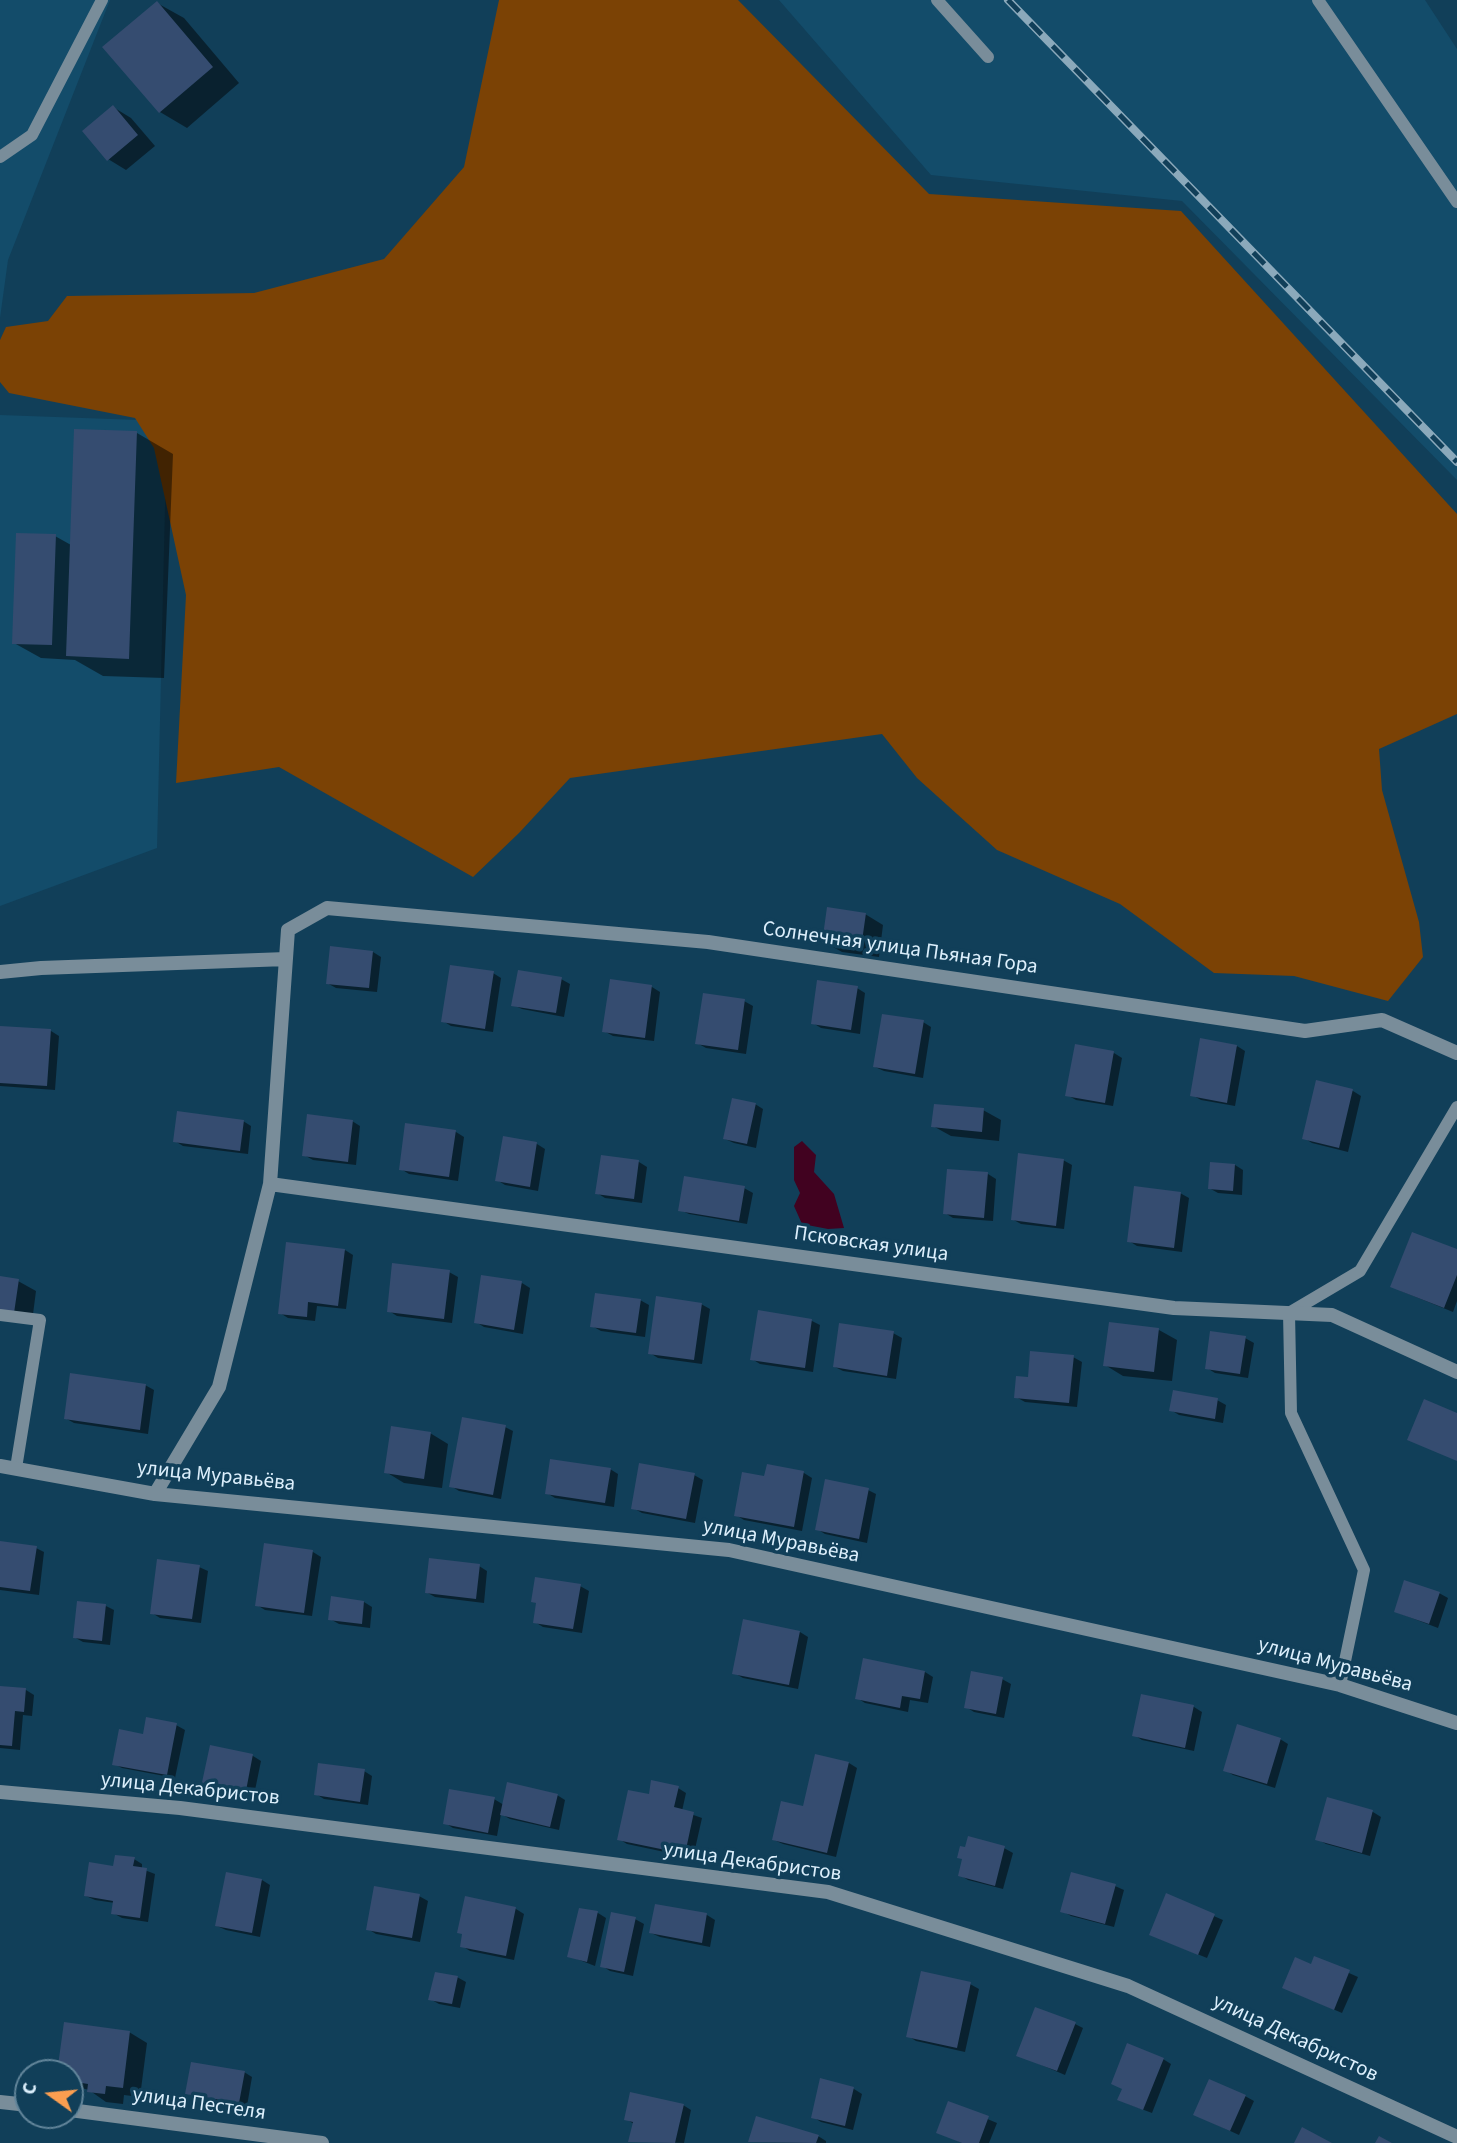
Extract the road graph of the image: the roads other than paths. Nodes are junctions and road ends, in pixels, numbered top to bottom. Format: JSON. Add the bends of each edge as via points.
{"nodes":[{"id":1,"x":102,"y":0,"type":"edge"},
{"id":2,"x":937,"y":0,"type":"edge"},
{"id":3,"x":1318,"y":0,"type":"edge"},
{"id":4,"x":988,"y":57,"type":"dead end"},
{"id":5,"x":0,"y":157,"type":"edge"},
{"id":6,"x":1457,"y":202,"type":"edge"},
{"id":7,"x":285,"y":959,"type":"junction"},
{"id":8,"x":0,"y":972,"type":"edge"},
{"id":9,"x":1457,"y":1053,"type":"edge"},
{"id":10,"x":1457,"y":1107,"type":"edge"},
{"id":11,"x":270,"y":1184,"type":"junction"},
{"id":12,"x":1289,"y":1313,"type":"junction"},
{"id":13,"x":0,"y":1315,"type":"edge"},
{"id":14,"x":1457,"y":1372,"type":"edge"},
{"id":15,"x":0,"y":1466,"type":"edge"},
{"id":16,"x":16,"y":1468,"type":"junction"},
{"id":17,"x":155,"y":1493,"type":"junction"},
{"id":18,"x":1340,"y":1685,"type":"junction"},
{"id":19,"x":1457,"y":1723,"type":"edge"},
{"id":20,"x":0,"y":1792,"type":"edge"},
{"id":21,"x":84,"y":2112,"type":"edge"},
{"id":22,"x":1457,"y":2137,"type":"edge"},
{"id":23,"x":322,"y":2143,"type":"edge"}],
"edges":[{"from":1,"to":5,"type":"lane","via":[[32,135]]},
{"from":2,"to":4,"type":"lane"},
{"from":3,"to":6,"type":"lane"},
{"from":7,"to":8,"type":"street"},
{"from":7,"to":9,"type":"street","name":"Солнечная улица Пьяная Гора","via":[[288,930],[327,908],[708,942],[1305,1031],[1382,1020]]},
{"from":7,"to":11,"type":"street"},
{"from":10,"to":12,"type":"lane","via":[[1360,1271]]},
{"from":11,"to":12,"type":"street","name":"Псковская улица","via":[[1174,1308]]},
{"from":11,"to":17,"type":"street","via":[[219,1387]]},
{"from":12,"to":14,"type":"street","name":"Псковская улица","via":[[1332,1315]]},
{"from":12,"to":18,"type":"lane","via":[[1292,1413],[1364,1570]]},
{"from":13,"to":16,"type":"lane","via":[[40,1320]]},
{"from":15,"to":16,"type":"street","name":"улица Муравьёва"},
{"from":16,"to":17,"type":"street","name":"улица Муравьёва"},
{"from":17,"to":18,"type":"street","name":"улица Муравьёва","via":[[729,1550]]},
{"from":18,"to":19,"type":"street","name":"улица Муравьёва"},
{"from":20,"to":22,"type":"street","name":"улица Декабристов","via":[[180,1808],[828,1892],[1128,1986]]},
{"from":21,"to":23,"type":"street","name":"улица Пестеля"}]}
